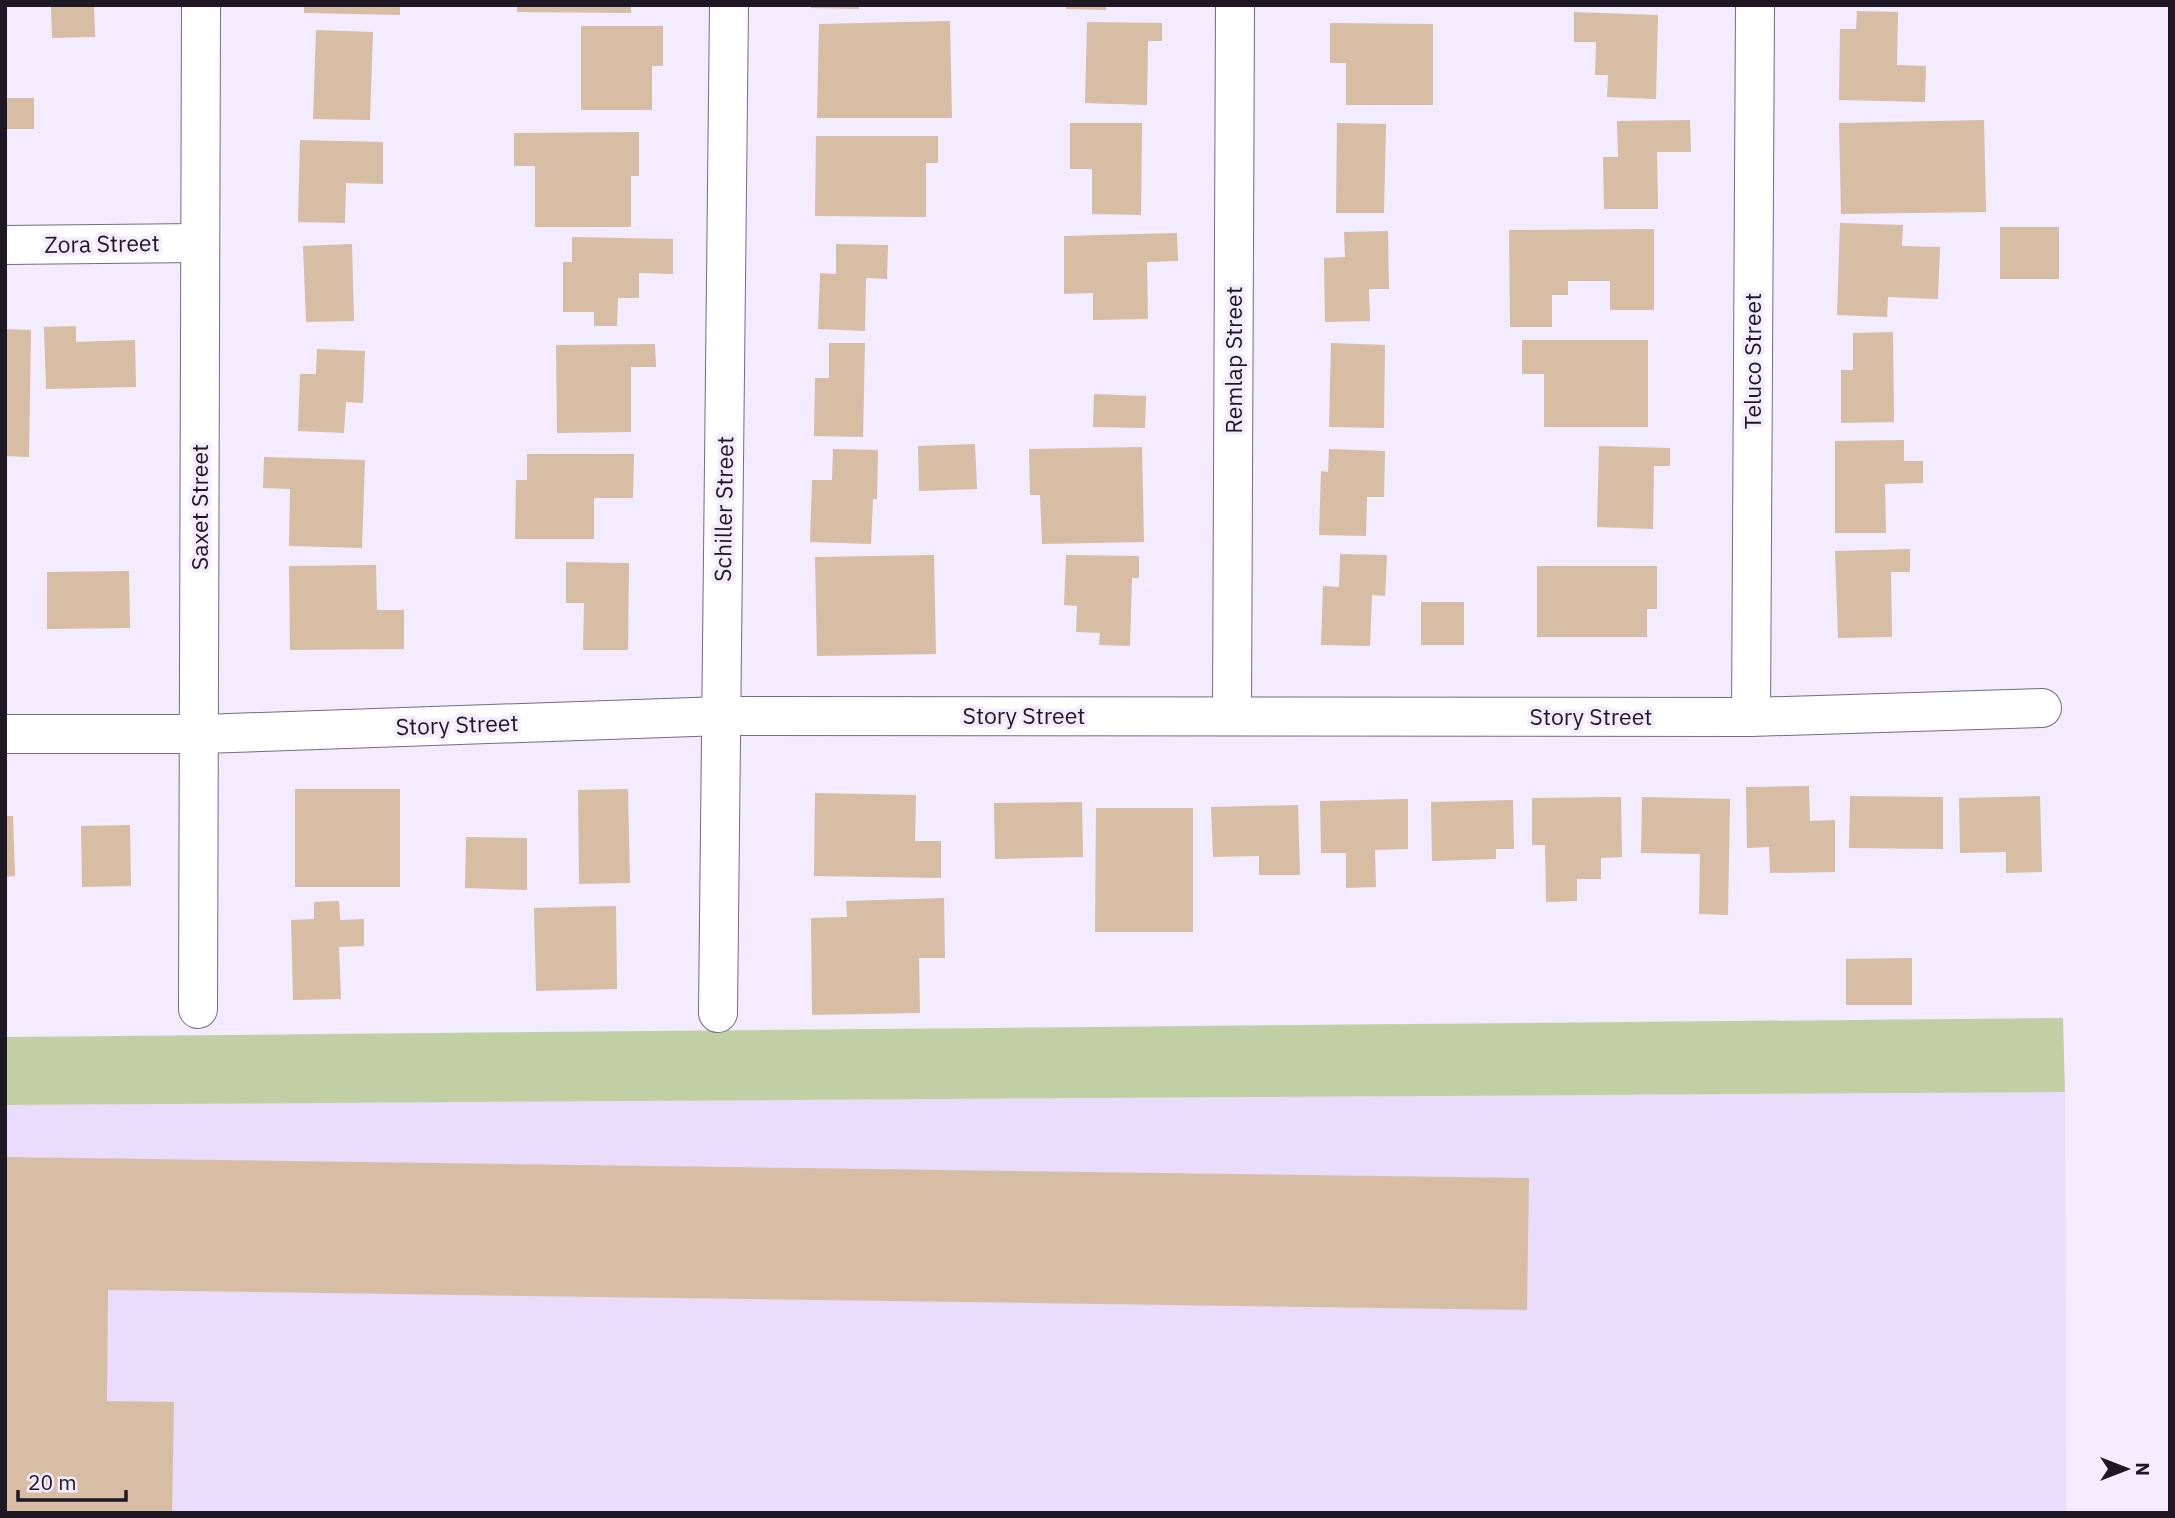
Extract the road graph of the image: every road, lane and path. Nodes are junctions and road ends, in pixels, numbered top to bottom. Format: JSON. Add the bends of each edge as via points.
{"nodes":[{"id":1,"x":201,"y":5,"type":"edge"},
{"id":2,"x":729,"y":5,"type":"edge"},
{"id":3,"x":1235,"y":5,"type":"edge"},
{"id":4,"x":1755,"y":5,"type":"edge"},
{"id":5,"x":198,"y":243,"type":"junction"},
{"id":6,"x":5,"y":245,"type":"edge"},
{"id":7,"x":2042,"y":708,"type":"dead end"},
{"id":8,"x":1232,"y":715,"type":"junction"},
{"id":9,"x":722,"y":716,"type":"junction"},
{"id":10,"x":1751,"y":717,"type":"junction"},
{"id":11,"x":5,"y":734,"type":"edge"},
{"id":12,"x":202,"y":734,"type":"junction"},
{"id":13,"x":198,"y":1009,"type":"dead end"},
{"id":14,"x":718,"y":1013,"type":"dead end"}],
"edges":[{"from":1,"to":5,"type":"street","name":"Saxet Street"},
{"from":2,"to":9,"type":"street","name":"Schiller Street"},
{"from":3,"to":8,"type":"street","name":"Remlap Street"},
{"from":4,"to":10,"type":"street","name":"Teluco Street"},
{"from":5,"to":6,"type":"street","name":"Zora Street"},
{"from":5,"to":12,"type":"street","name":"Saxet Street"},
{"from":7,"to":10,"type":"street","name":"Story Street"},
{"from":8,"to":9,"type":"street","name":"Story Street"},
{"from":8,"to":10,"type":"street","name":"Story Street"},
{"from":9,"to":12,"type":"street","name":"Story Street"},
{"from":9,"to":14,"type":"street","name":"Schiller Street"},
{"from":11,"to":12,"type":"street","name":"Story Street"},
{"from":12,"to":13,"type":"street","name":"Saxet Street"}]}
